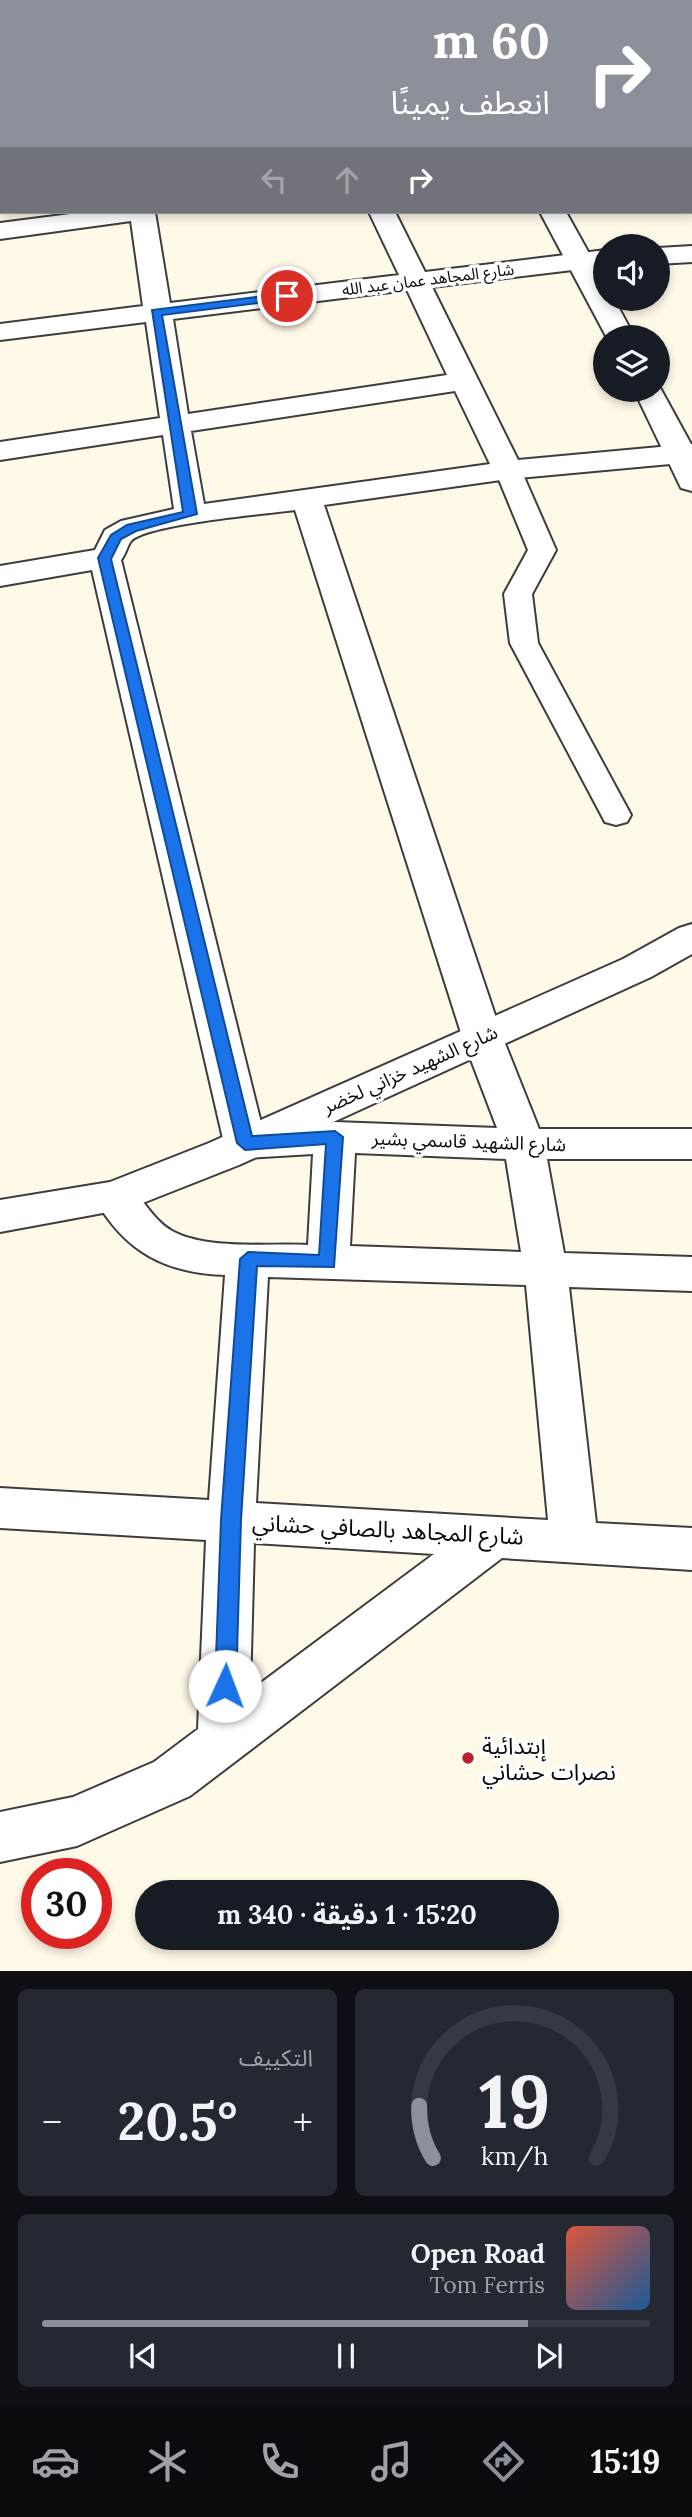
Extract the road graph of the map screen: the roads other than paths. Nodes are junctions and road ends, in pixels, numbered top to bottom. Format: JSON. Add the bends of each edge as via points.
{"nodes":[{"id":1,"x":127,"y":214,"type":"edge"},
{"id":2,"x":142,"y":214,"type":"edge"},
{"id":3,"x":383,"y":214,"type":"edge"},
{"id":4,"x":556,"y":214,"type":"edge"},
{"id":5,"x":0,"y":231,"type":"edge"},
{"id":6,"x":692,"y":254,"type":"edge"},
{"id":7,"x":670,"y":255,"type":"edge"},
{"id":8,"x":593,"y":258,"type":"edge"},
{"id":9,"x":417,"y":280,"type":"junction"},
{"id":10,"x":156,"y":313,"type":"junction"},
{"id":11,"x":0,"y":332,"type":"edge"},
{"id":12,"x":464,"y":381,"type":"junction"},
{"id":13,"x":655,"y":402,"type":"edge"},
{"id":14,"x":177,"y":424,"type":"junction"},
{"id":15,"x":0,"y":451,"type":"edge"},
{"id":16,"x":687,"y":453,"type":"edge"},
{"id":17,"x":508,"y":470,"type":"junction"},
{"id":18,"x":692,"y":482,"type":"edge"},
{"id":19,"x":306,"y":496,"type":"junction"},
{"id":20,"x":190,"y":514,"type":"junction"},
{"id":21,"x":105,"y":558,"type":"junction"},
{"id":22,"x":0,"y":576,"type":"edge"},
{"id":23,"x":615,"y":815,"type":"dead end"},
{"id":24,"x":692,"y":937,"type":"edge"},
{"id":25,"x":692,"y":960,"type":"edge"},
{"id":26,"x":637,"y":968,"type":"junction"},
{"id":27,"x":482,"y":1036,"type":"junction"},
{"id":28,"x":335,"y":1137,"type":"junction"},
{"id":29,"x":245,"y":1143,"type":"junction"},
{"id":30,"x":524,"y":1144,"type":"junction"},
{"id":31,"x":692,"y":1144,"type":"edge"},
{"id":32,"x":115,"y":1197,"type":"junction"},
{"id":33,"x":0,"y":1216,"type":"edge"},
{"id":34,"x":248,"y":1259,"type":"junction"},
{"id":35,"x":328,"y":1262,"type":"junction"},
{"id":36,"x":546,"y":1271,"type":"junction"},
{"id":37,"x":692,"y":1275,"type":"edge"},
{"id":38,"x":0,"y":1508,"type":"edge"},
{"id":39,"x":231,"y":1520,"type":"junction"},
{"id":40,"x":495,"y":1536,"type":"junction"},
{"id":41,"x":574,"y":1541,"type":"junction"},
{"id":42,"x":692,"y":1549,"type":"edge"},
{"id":43,"x":223,"y":1741,"type":"junction"},
{"id":44,"x":0,"y":1837,"type":"edge"}],
"edges":[{"from":1,"to":5,"type":"street"},
{"from":2,"to":10,"type":"street"},
{"from":3,"to":9,"type":"street"},
{"from":4,"to":8,"type":"street"},
{"from":6,"to":7,"type":"street"},
{"from":8,"to":9,"type":"street","name":"شارع المجاهد عمان عبد الله"},
{"from":9,"to":10,"type":"street","name":"شارع المجاهد عمان عبد الله"},
{"from":9,"to":12,"type":"street"},
{"from":10,"to":11,"type":"street","name":"شارع المجاهد عمان عبد الله"},
{"from":10,"to":14,"type":"street"},
{"from":12,"to":14,"type":"street"},
{"from":12,"to":17,"type":"street"},
{"from":13,"to":16,"type":"street"},
{"from":14,"to":15,"type":"street"},
{"from":14,"to":20,"type":"street"},
{"from":16,"to":17,"type":"street"},
{"from":16,"to":18,"type":"street"},
{"from":17,"to":19,"type":"street"},
{"from":17,"to":23,"type":"street","via":[[542,550],[518,594],[524,643]]},
{"from":19,"to":20,"type":"street"},
{"from":19,"to":27,"type":"street"},
{"from":20,"to":21,"type":"street","via":[[132,528],[116,537]]},
{"from":21,"to":22,"type":"street"},
{"from":21,"to":29,"type":"street"},
{"from":24,"to":26,"type":"street","name":"شارع الشهيد خزاني لخضر"},
{"from":25,"to":26,"type":"street"},
{"from":26,"to":27,"type":"street","name":"شارع الشهيد خزاني لخضر"},
{"from":27,"to":29,"type":"street","name":"شارع الشهيد خزاني لخضر"},
{"from":27,"to":30,"type":"street"},
{"from":28,"to":29,"type":"street","name":"شارع الشهيد قاسمي بشير"},
{"from":28,"to":30,"type":"street","name":"شارع الشهيد قاسمي بشير"},
{"from":28,"to":35,"type":"street"},
{"from":29,"to":32,"type":"street","name":"شارع الشهيد خزاني لخضر"},
{"from":30,"to":31,"type":"street","name":"شارع الشهيد قاسمي بشير"},
{"from":30,"to":36,"type":"street"},
{"from":32,"to":33,"type":"street","name":"شارع الشهيد خزاني لخضر"},
{"from":32,"to":34,"type":"street","via":[[132,1224],[153,1243],[199,1256]]},
{"from":34,"to":35,"type":"street"},
{"from":34,"to":39,"type":"street"},
{"from":35,"to":36,"type":"street"},
{"from":36,"to":37,"type":"street"},
{"from":36,"to":41,"type":"street"},
{"from":38,"to":39,"type":"street","name":"شارع المجاهد بالصافي حشاني"},
{"from":39,"to":40,"type":"street","name":"شارع المجاهد بالصافي حشاني"},
{"from":39,"to":43,"type":"street"},
{"from":40,"to":41,"type":"street","name":"شارع المجاهد بالصافي حشاني"},
{"from":40,"to":43,"type":"street"},
{"from":41,"to":42,"type":"street","name":"شارع المجاهد بالصافي حشاني"},
{"from":43,"to":44,"type":"street","via":[[172,1779],[77,1821]]}]}
